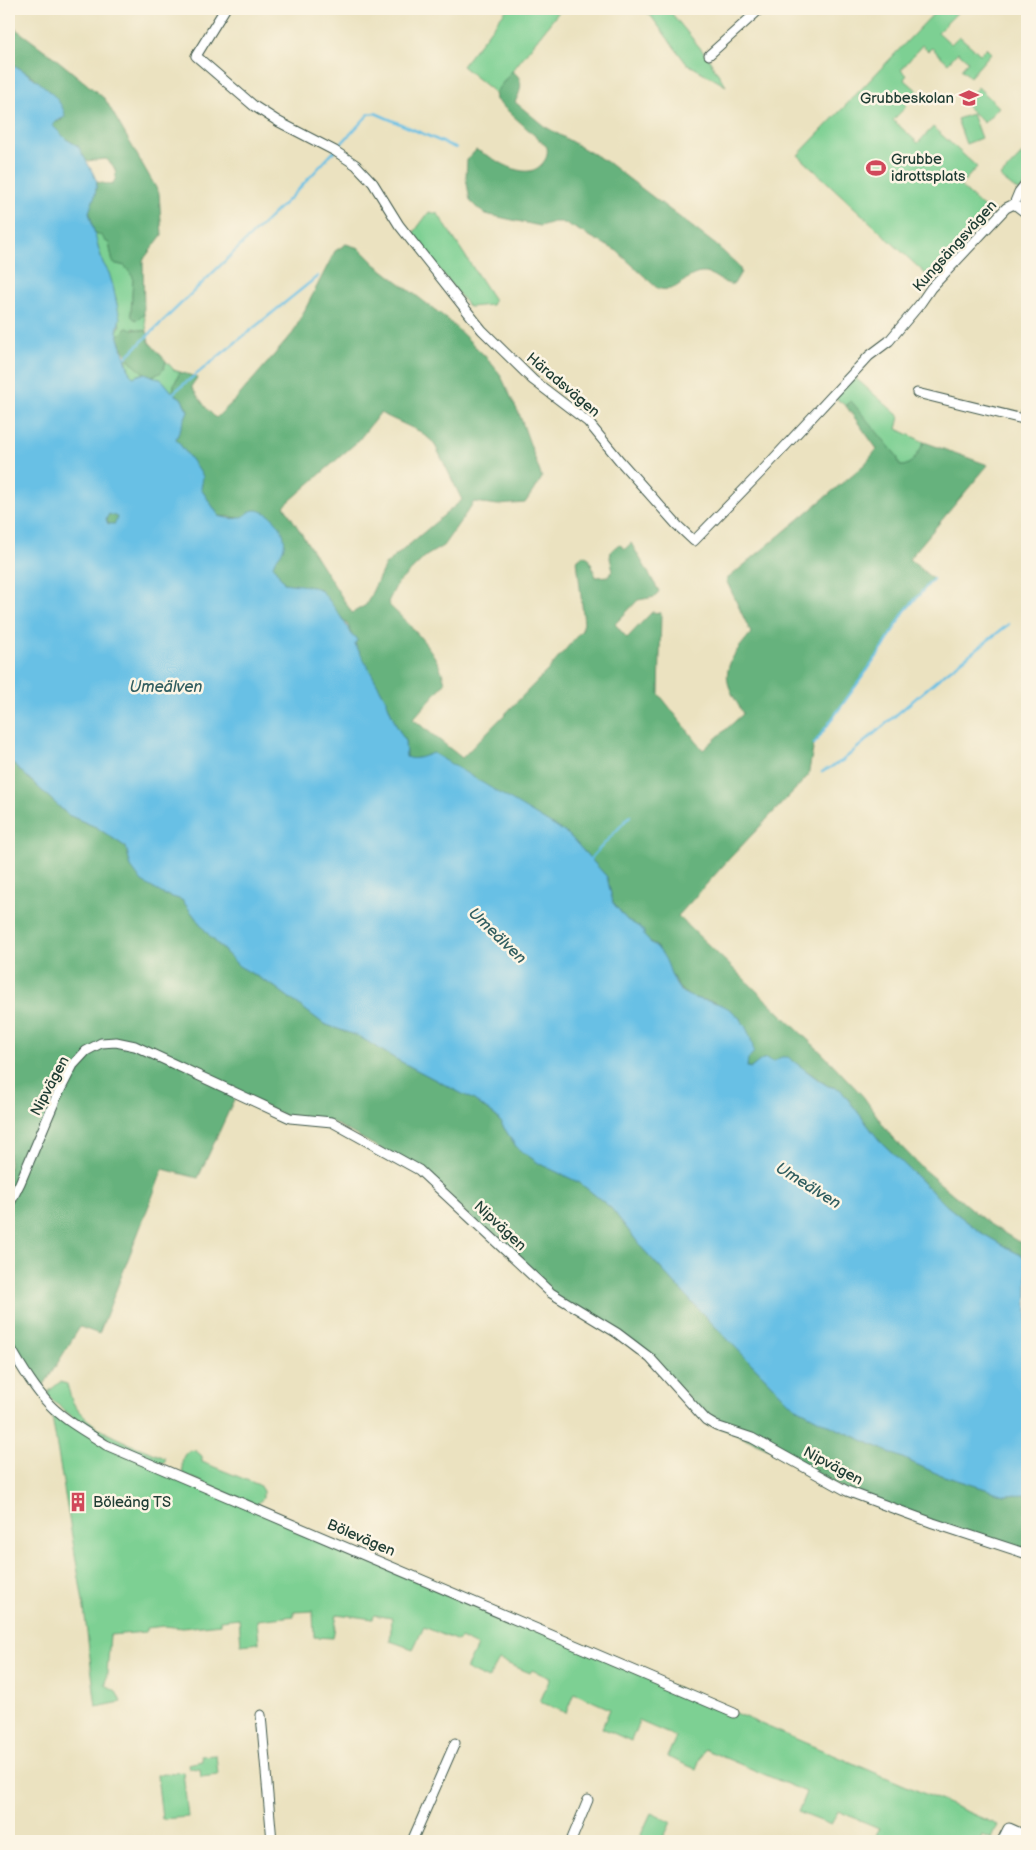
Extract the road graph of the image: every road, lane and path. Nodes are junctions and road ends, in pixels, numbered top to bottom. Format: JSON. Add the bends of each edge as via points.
{"nodes":[{"id":1,"x":225,"y":9,"type":"edge"},
{"id":2,"x":760,"y":9,"type":"edge"},
{"id":3,"x":709,"y":55,"type":"dead end"},
{"id":4,"x":1027,"y":182,"type":"edge"},
{"id":5,"x":1014,"y":204,"type":"junction"},
{"id":6,"x":1027,"y":214,"type":"edge"},
{"id":7,"x":920,"y":304,"type":"joint"},
{"id":8,"x":917,"y":393,"type":"dead end"},
{"id":9,"x":1027,"y":408,"type":"edge"},
{"id":10,"x":1026,"y":420,"type":"edge"},
{"id":11,"x":9,"y":1205,"type":"edge"},
{"id":12,"x":9,"y":1345,"type":"edge"},
{"id":13,"x":1027,"y":1554,"type":"edge"},
{"id":14,"x":734,"y":1713,"type":"dead end"},
{"id":15,"x":261,"y":1715,"type":"dead end"},
{"id":16,"x":455,"y":1743,"type":"dead end"},
{"id":17,"x":588,"y":1800,"type":"dead end"},
{"id":18,"x":1027,"y":1837,"type":"edge"},
{"id":19,"x":272,"y":1841,"type":"edge"},
{"id":20,"x":412,"y":1841,"type":"edge"},
{"id":21,"x":571,"y":1841,"type":"edge"},
{"id":22,"x":1003,"y":1841,"type":"edge"}],
"edges":[{"from":1,"to":7,"type":"street","name":"Häradsvägen","via":[[196,56],[254,106],[356,165],[482,330],[533,380],[588,422],[694,541],[869,356],[893,337]]},
{"from":2,"to":3,"type":"street"},
{"from":4,"to":5,"type":"street","name":"Kungsängsvägen"},
{"from":5,"to":6,"type":"street"},
{"from":5,"to":7,"type":"street","name":"Kungsängsvägen","via":[[1006,208]]},
{"from":8,"to":10,"type":"street"},
{"from":9,"to":10,"type":"street"},
{"from":11,"to":13,"type":"street","name":"Nipvägen","via":[[73,1065],[86,1051],[101,1043],[135,1046],[290,1118],[332,1122],[419,1170],[551,1293],[617,1333],[650,1358],[706,1420],[716,1426],[752,1438],[847,1491]]},
{"from":12,"to":14,"type":"street","name":"Bölevägen","via":[[50,1405],[106,1445]]},
{"from":15,"to":19,"type":"street"},
{"from":16,"to":20,"type":"street"},
{"from":17,"to":21,"type":"street"},
{"from":18,"to":22,"type":"street","via":[[1009,1829]]}]}
